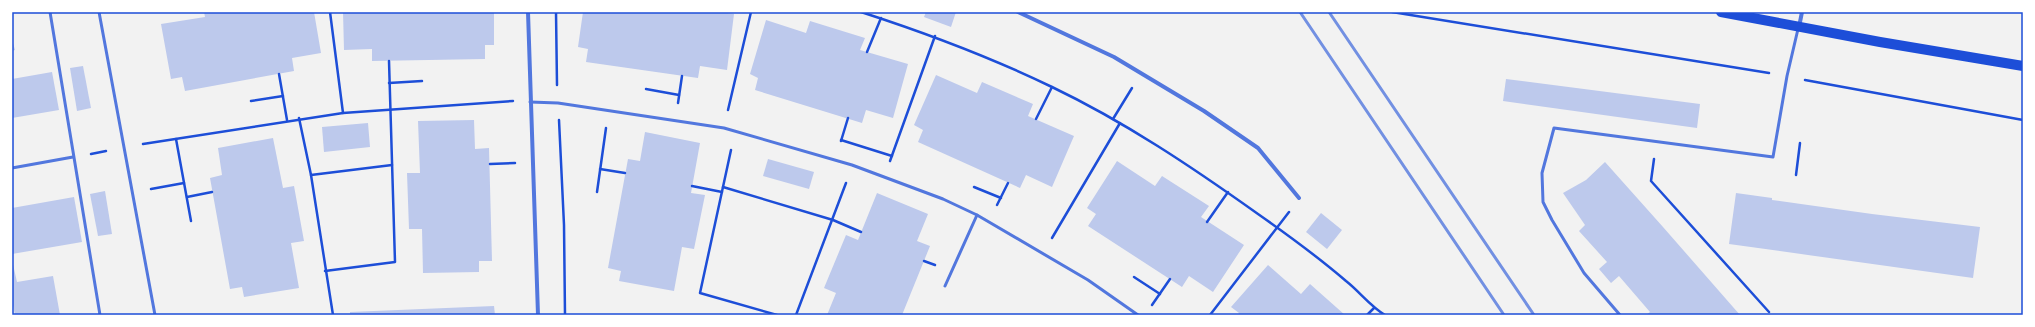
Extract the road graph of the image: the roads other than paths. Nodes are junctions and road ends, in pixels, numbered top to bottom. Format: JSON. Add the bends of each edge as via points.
{"nodes":[{"id":1,"x":50,"y":12,"type":"edge"},
{"id":2,"x":99,"y":12,"type":"edge"},
{"id":3,"x":528,"y":12,"type":"edge"},
{"id":4,"x":1018,"y":12,"type":"edge"},
{"id":5,"x":1721,"y":12,"type":"edge"},
{"id":6,"x":1802,"y":12,"type":"edge"},
{"id":7,"x":1799,"y":27,"type":"junction"},
{"id":8,"x":2023,"y":66,"type":"edge"},
{"id":9,"x":530,"y":102,"type":"junction"},
{"id":10,"x":73,"y":157,"type":"junction"},
{"id":11,"x":12,"y":168,"type":"edge"},
{"id":12,"x":1300,"y":198,"type":"dead end"},
{"id":13,"x":977,"y":215,"type":"junction"},
{"id":14,"x":945,"y":286,"type":"dead end"},
{"id":15,"x":100,"y":315,"type":"edge"},
{"id":16,"x":155,"y":315,"type":"edge"},
{"id":17,"x":538,"y":315,"type":"edge"},
{"id":18,"x":1138,"y":315,"type":"edge"},
{"id":19,"x":1620,"y":315,"type":"edge"}],
"edges":[{"from":1,"to":10,"type":"lane"},
{"from":2,"to":16,"type":"lane"},
{"from":3,"to":9,"type":"street"},
{"from":4,"to":12,"type":"street","via":[[1114,57],[1204,111],[1258,148]]},
{"from":5,"to":7,"type":"main road"},
{"from":6,"to":7,"type":"street"},
{"from":7,"to":8,"type":"main road"},
{"from":7,"to":19,"type":"lane","via":[[1787,76],[1773,157],[1554,128],[1542,173],[1543,202],[1584,273]]},
{"from":9,"to":13,"type":"lane","via":[[558,103],[724,128],[885,176]]},
{"from":9,"to":17,"type":"street"},
{"from":10,"to":11,"type":"lane"},
{"from":10,"to":15,"type":"lane"},
{"from":13,"to":14,"type":"lane"},
{"from":13,"to":18,"type":"lane","via":[[1088,280]]}]}
